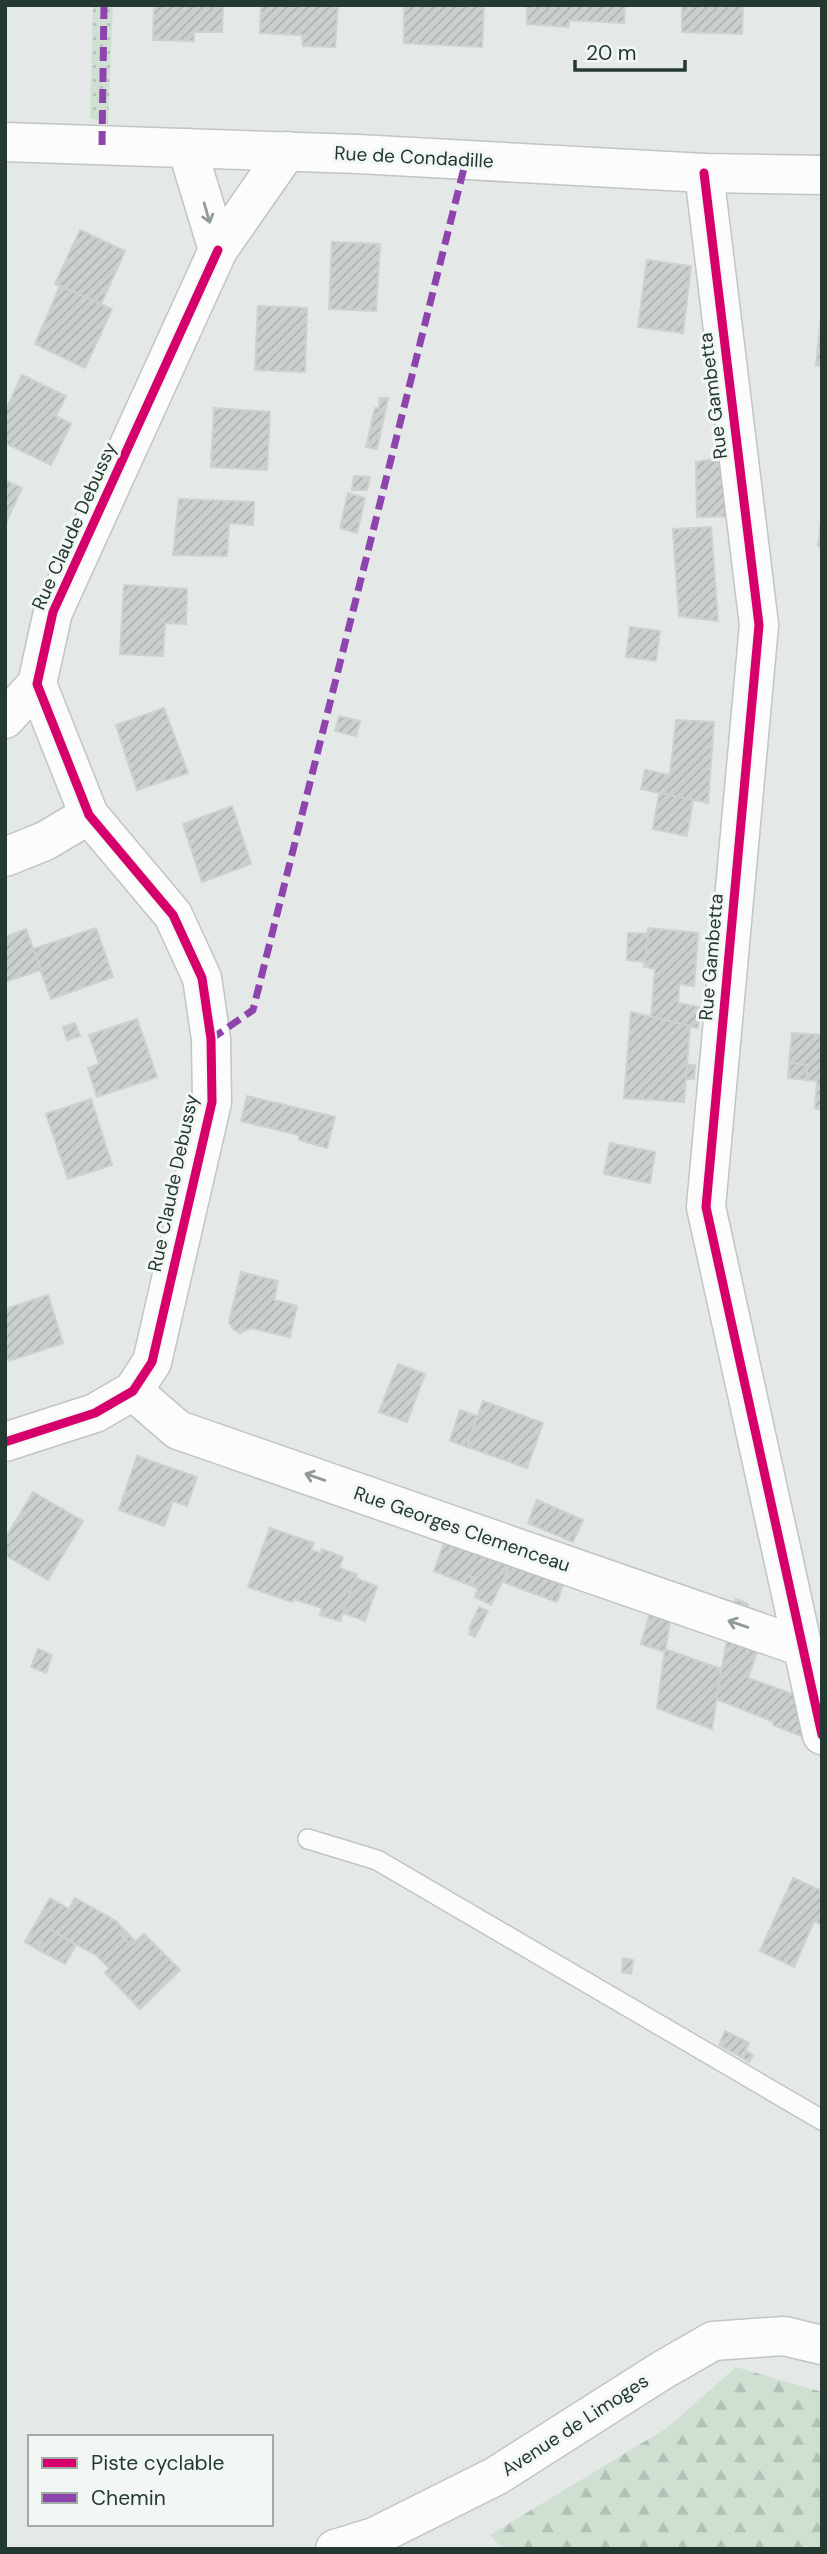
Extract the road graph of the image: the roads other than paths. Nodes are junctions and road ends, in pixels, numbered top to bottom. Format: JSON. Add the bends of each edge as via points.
{"nodes":[{"id":1,"x":5,"y":142,"type":"edge"},
{"id":2,"x":187,"y":148,"type":"junction"},
{"id":3,"x":287,"y":151,"type":"junction"},
{"id":4,"x":704,"y":173,"type":"junction"},
{"id":5,"x":822,"y":175,"type":"edge"},
{"id":6,"x":218,"y":250,"type":"junction"},
{"id":7,"x":37,"y":684,"type":"junction"},
{"id":8,"x":5,"y":719,"type":"edge"},
{"id":9,"x":89,"y":815,"type":"junction"},
{"id":10,"x":5,"y":857,"type":"edge"},
{"id":11,"x":133,"y":1391,"type":"junction"},
{"id":12,"x":5,"y":1442,"type":"edge"},
{"id":13,"x":803,"y":1647,"type":"junction"},
{"id":14,"x":822,"y":1735,"type":"edge"},
{"id":15,"x":308,"y":1839,"type":"dead end"},
{"id":16,"x":822,"y":2120,"type":"edge"},
{"id":17,"x":822,"y":2345,"type":"edge"},
{"id":18,"x":335,"y":2549,"type":"edge"}],
"edges":[{"from":1,"to":2,"type":"street","name":"Rue de Condadille"},
{"from":2,"to":3,"type":"street","name":"Rue de Condadille"},
{"from":2,"to":6,"type":"street","one_way":true},
{"from":3,"to":4,"type":"street","name":"Rue de Condadille"},
{"from":3,"to":6,"type":"street","name":"Rue Claude Debussy"},
{"from":4,"to":5,"type":"street","name":"Rue de Condadille"},
{"from":4,"to":13,"type":"street","name":"Rue Gambetta","via":[[758,625],[706,1207]]},
{"from":6,"to":7,"type":"street","name":"Rue Claude Debussy","via":[[53,611]]},
{"from":7,"to":8,"type":"street"},
{"from":7,"to":9,"type":"street","name":"Rue Claude Debussy"},
{"from":9,"to":10,"type":"street","via":[[46,841]]},
{"from":9,"to":11,"type":"street","name":"Rue Claude Debussy","via":[[173,915],[202,978],[211,1039],[212,1102],[152,1362]]},
{"from":11,"to":12,"type":"street","name":"Rue Claude Debussy","via":[[95,1413]]},
{"from":13,"to":11,"type":"street","name":"Rue Georges Clemenceau","one_way":true,"via":[[178,1430]]},
{"from":13,"to":14,"type":"street","name":"Rue Gambetta"},
{"from":15,"to":16,"type":"lane","via":[[377,1860]]},
{"from":17,"to":18,"type":"street","name":"Avenue de Limoges","via":[[784,2336],[713,2341],[496,2476],[374,2537]]}]}
